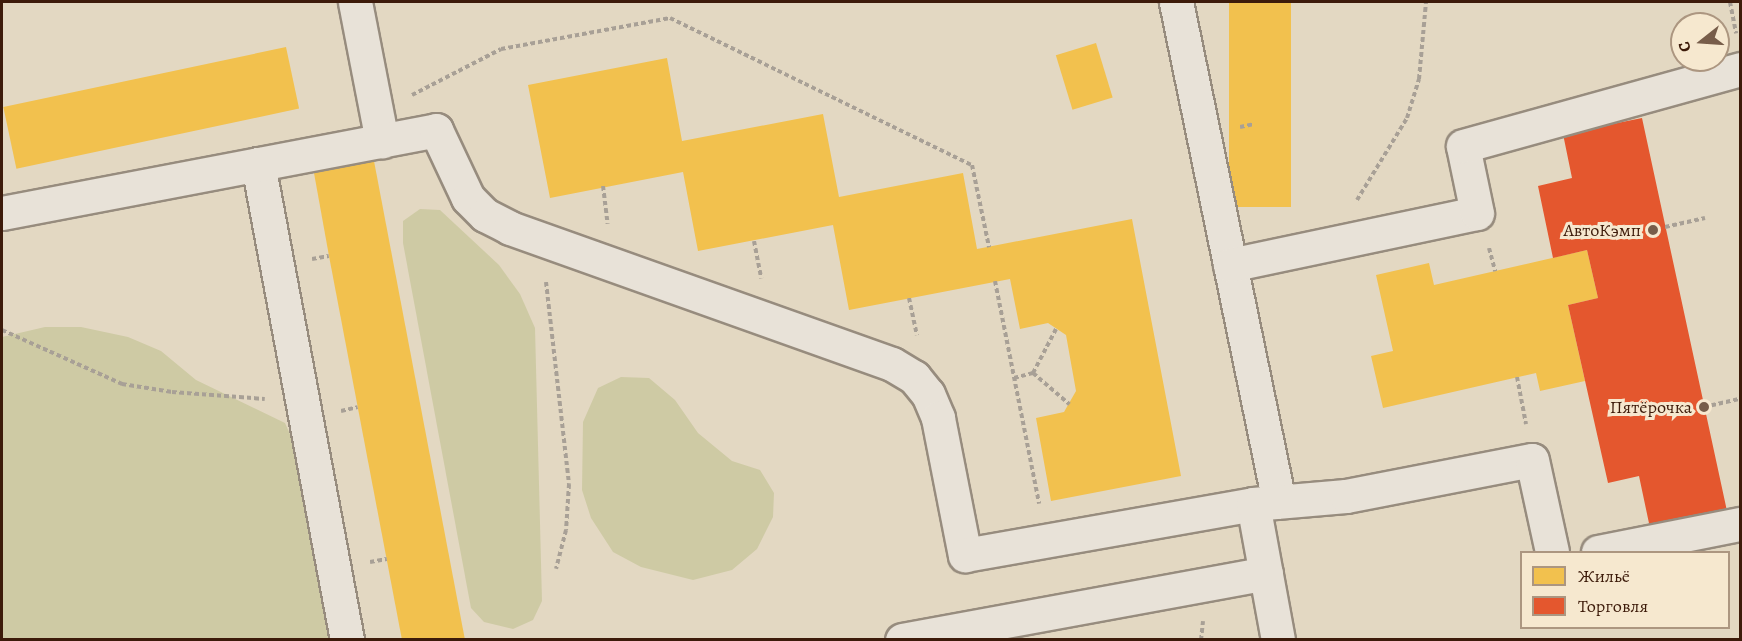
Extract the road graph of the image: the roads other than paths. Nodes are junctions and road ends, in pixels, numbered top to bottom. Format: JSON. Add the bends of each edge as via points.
{"nodes":[{"id":1,"x":355,"y":2,"type":"edge"},
{"id":2,"x":1176,"y":2,"type":"edge"},
{"id":3,"x":1739,"y":57,"type":"edge"},
{"id":4,"x":379,"y":127,"type":"junction"},
{"id":5,"x":258,"y":164,"type":"junction"},
{"id":6,"x":2,"y":213,"type":"edge"},
{"id":7,"x":1230,"y":266,"type":"junction"},
{"id":8,"x":1266,"y":503,"type":"junction"},
{"id":9,"x":1740,"y":524,"type":"edge"},
{"id":10,"x":1552,"y":551,"type":"edge"},
{"id":11,"x":1603,"y":551,"type":"edge"},
{"id":12,"x":1266,"y":573,"type":"junction"},
{"id":13,"x":347,"y":639,"type":"edge"},
{"id":14,"x":902,"y":639,"type":"edge"},
{"id":15,"x":1278,"y":639,"type":"edge"}],
"edges":[{"from":1,"to":4,"type":"lane"},
{"from":2,"to":7,"type":"lane"},
{"from":3,"to":7,"type":"lane","via":[[1463,146],[1477,213]]},
{"from":4,"to":5,"type":"lane"},
{"from":4,"to":8,"type":"lane","via":[[436,130],[468,198],[485,215],[892,364],[914,378],[928,394],[938,418],[965,555]]},
{"from":5,"to":6,"type":"lane"},
{"from":5,"to":13,"type":"lane"},
{"from":7,"to":8,"type":"lane"},
{"from":8,"to":10,"type":"lane","via":[[1346,496],[1532,460]]},
{"from":8,"to":12,"type":"lane"},
{"from":9,"to":11,"type":"lane"},
{"from":12,"to":14,"type":"lane"},
{"from":12,"to":15,"type":"lane"}]}
